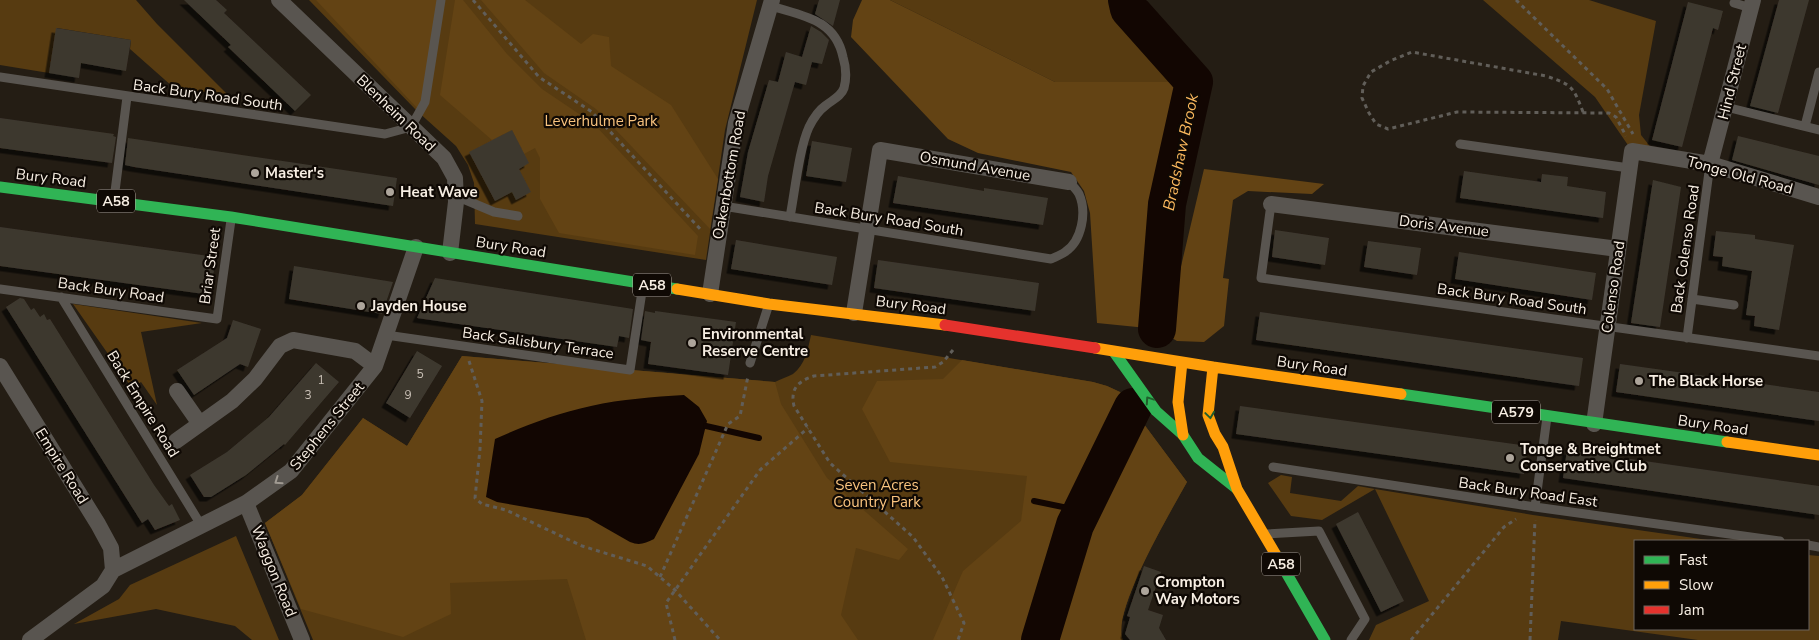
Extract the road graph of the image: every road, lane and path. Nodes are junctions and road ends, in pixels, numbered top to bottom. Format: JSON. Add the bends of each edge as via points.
{"nodes":[{"id":1,"x":279,"y":0,"type":"edge"},
{"id":2,"x":441,"y":0,"type":"edge"},
{"id":3,"x":473,"y":0,"type":"edge"},
{"id":4,"x":1516,"y":0,"type":"edge"},
{"id":5,"x":772,"y":3,"type":"edge"},
{"id":6,"x":1734,"y":3,"type":"dead end"},
{"id":7,"x":1752,"y":4,"type":"edge"},
{"id":8,"x":1819,"y":72,"type":"edge"},
{"id":9,"x":0,"y":77,"type":"edge"},
{"id":10,"x":127,"y":97,"type":"junction"},
{"id":11,"x":1726,"y":107,"type":"junction"},
{"id":12,"x":1583,"y":112,"type":"junction"},
{"id":13,"x":1805,"y":126,"type":"junction"},
{"id":14,"x":411,"y":127,"type":"junction"},
{"id":15,"x":1819,"y":130,"type":"edge"},
{"id":16,"x":1460,"y":144,"type":"dead end"},
{"id":17,"x":1638,"y":149,"type":"junction"},
{"id":18,"x":1710,"y":164,"type":"junction"},
{"id":19,"x":1629,"y":168,"type":"junction"},
{"id":20,"x":1070,"y":182,"type":"joint"},
{"id":21,"x":0,"y":187,"type":"edge"},
{"id":22,"x":456,"y":196,"type":"junction"},
{"id":23,"x":1819,"y":197,"type":"edge"},
{"id":24,"x":114,"y":200,"type":"junction"},
{"id":25,"x":1271,"y":204,"type":"joint"},
{"id":26,"x":723,"y":206,"type":"junction"},
{"id":27,"x":518,"y":216,"type":"dead end"},
{"id":28,"x":231,"y":217,"type":"junction"},
{"id":29,"x":790,"y":217,"type":"junction"},
{"id":30,"x":867,"y":228,"type":"junction"},
{"id":31,"x":717,"y":246,"type":"junction"},
{"id":32,"x":416,"y":247,"type":"junction"},
{"id":33,"x":1618,"y":249,"type":"junction"},
{"id":34,"x":450,"y":253,"type":"junction"},
{"id":35,"x":643,"y":284,"type":"junction"},
{"id":36,"x":0,"y":289,"type":"edge"},
{"id":37,"x":710,"y":294,"type":"junction"},
{"id":38,"x":61,"y":297,"type":"junction"},
{"id":39,"x":1692,"y":299,"type":"junction"},
{"id":40,"x":769,"y":304,"type":"junction"},
{"id":41,"x":1734,"y":305,"type":"dead end"},
{"id":42,"x":854,"y":313,"type":"junction"},
{"id":43,"x":217,"y":319,"type":"joint"},
{"id":44,"x":1607,"y":327,"type":"junction"},
{"id":45,"x":970,"y":328,"type":"junction"},
{"id":46,"x":386,"y":335,"type":"junction"},
{"id":47,"x":1687,"y":338,"type":"junction"},
{"id":48,"x":464,"y":346,"type":"junction"},
{"id":49,"x":1114,"y":352,"type":"junction"},
{"id":50,"x":1819,"y":356,"type":"edge"},
{"id":51,"x":1182,"y":362,"type":"junction"},
{"id":52,"x":750,"y":363,"type":"joint"},
{"id":53,"x":0,"y":366,"type":"edge"},
{"id":54,"x":375,"y":366,"type":"junction"},
{"id":55,"x":1213,"y":367,"type":"junction"},
{"id":56,"x":6,"y":384,"type":"edge"},
{"id":57,"x":177,"y":391,"type":"dead end"},
{"id":58,"x":1547,"y":416,"type":"junction"},
{"id":59,"x":200,"y":424,"type":"junction"},
{"id":60,"x":1594,"y":424,"type":"junction"},
{"id":61,"x":808,"y":428,"type":"junction"},
{"id":62,"x":1182,"y":435,"type":"junction"},
{"id":63,"x":176,"y":441,"type":"dead end"},
{"id":64,"x":1819,"y":455,"type":"edge"},
{"id":65,"x":1273,"y":467,"type":"dead end"},
{"id":66,"x":1237,"y":489,"type":"junction"},
{"id":67,"x":246,"y":503,"type":"junction"},
{"id":68,"x":1535,"y":507,"type":"junction"},
{"id":69,"x":201,"y":525,"type":"junction"},
{"id":70,"x":1262,"y":534,"type":"junction"},
{"id":71,"x":1773,"y":540,"type":"edge"},
{"id":72,"x":113,"y":570,"type":"junction"},
{"id":73,"x":660,"y":577,"type":"junction"},
{"id":74,"x":675,"y":590,"type":"junction"},
{"id":75,"x":30,"y":640,"type":"edge"},
{"id":76,"x":302,"y":640,"type":"edge"},
{"id":77,"x":675,"y":640,"type":"edge"},
{"id":78,"x":720,"y":640,"type":"edge"},
{"id":79,"x":958,"y":640,"type":"edge"},
{"id":80,"x":1325,"y":640,"type":"edge"},
{"id":81,"x":1351,"y":640,"type":"edge"},
{"id":82,"x":1411,"y":640,"type":"edge"},
{"id":83,"x":1530,"y":640,"type":"edge"}],
"edges":[{"from":1,"to":14,"type":"street","name":"Blenheim Road"},
{"from":2,"to":14,"type":"lane","via":[[426,102]]},
{"from":3,"to":31,"type":"path","via":[[539,77],[592,112]]},
{"from":4,"to":17,"type":"path","via":[[1607,89]]},
{"from":5,"to":26,"type":"street","name":"Oakenbottom Road","via":[[736,123]]},
{"from":5,"to":29,"type":"lane","via":[[817,20],[832,32],[842,53],[846,72],[844,88],[838,97],[824,106],[809,128]]},
{"from":6,"to":7,"type":"lane"},
{"from":7,"to":11,"type":"street","name":"Hind Street"},
{"from":8,"to":13,"type":"lane"},
{"from":9,"to":10,"type":"lane","name":"Back Bury Road South"},
{"from":10,"to":14,"type":"lane","name":"Back Bury Road South","via":[[385,134]]},
{"from":10,"to":24,"type":"lane"},
{"from":11,"to":13,"type":"lane"},
{"from":11,"to":18,"type":"street","name":"Hind Street"},
{"from":12,"to":12,"type":"path","via":[[1456,112],[1388,128],[1376,124],[1368,113],[1362,98],[1363,86],[1371,72],[1412,52],[1546,76],[1567,83]]},
{"from":12,"to":17,"type":"path","via":[[1609,113],[1616,117]]},
{"from":13,"to":15,"type":"lane"},
{"from":14,"to":22,"type":"street","name":"Blenheim Road","via":[[444,158],[454,178]]},
{"from":16,"to":19,"type":"lane"},
{"from":17,"to":18,"type":"street","name":"Tonge Old Road"},
{"from":17,"to":19,"type":"street","name":"Colenso Road"},
{"from":18,"to":23,"type":"street","name":"Tonge Old Road"},
{"from":18,"to":39,"type":"lane","name":"Back Colenso Road"},
{"from":19,"to":33,"type":"street","name":"Colenso Road"},
{"from":20,"to":30,"type":"street","name":"Osmund Avenue","via":[[880,150]]},
{"from":20,"to":30,"type":"lane","name":"Back Bury Road South","via":[[1079,194],[1082,224],[1077,238],[1066,252],[1051,259]]},
{"from":21,"to":24,"type":"main road","name":"Bury Road","number":"A58"},
{"from":22,"to":27,"type":"lane","via":[[494,212]]},
{"from":22,"to":34,"type":"street","name":"Blenheim Road"},
{"from":24,"to":28,"type":"main road","name":"Bury Road","number":"A58"},
{"from":25,"to":33,"type":"street","name":"Doris Avenue"},
{"from":25,"to":44,"type":"lane","name":"Back Bury Road South","via":[[1261,278]]},
{"from":26,"to":29,"type":"lane","name":"Back Bury Road South"},
{"from":26,"to":31,"type":"street","name":"Oakenbottom Road"},
{"from":28,"to":32,"type":"main road","name":"Bury Road","number":"A58"},
{"from":28,"to":43,"type":"lane","name":"Briar Street"},
{"from":29,"to":30,"type":"lane","name":"Back Bury Road South"},
{"from":30,"to":42,"type":"street"},
{"from":31,"to":37,"type":"street","name":"Oakenbottom Road"},
{"from":32,"to":34,"type":"main road","name":"Bury Road","number":"A58"},
{"from":32,"to":46,"type":"street","name":"Stephens Street"},
{"from":33,"to":44,"type":"street","name":"Colenso Road"},
{"from":34,"to":35,"type":"main road","name":"Bury Road","number":"A58"},
{"from":35,"to":37,"type":"main road","name":"Bury Road","number":"A58"},
{"from":35,"to":48,"type":"lane","name":"Back Salisbury Terrace","via":[[630,370]]},
{"from":36,"to":38,"type":"lane","name":"Back Bury Road"},
{"from":37,"to":40,"type":"main road","name":"Bury Road","number":"A58"},
{"from":38,"to":43,"type":"lane","name":"Back Bury Road"},
{"from":38,"to":69,"type":"lane","name":"Back Empire Road"},
{"from":39,"to":41,"type":"lane"},
{"from":39,"to":47,"type":"lane","name":"Back Colenso Road"},
{"from":40,"to":42,"type":"main road","name":"Bury Road","number":"A58"},
{"from":40,"to":52,"type":"lane"},
{"from":42,"to":45,"type":"main road","name":"Bury Road","number":"A58"},
{"from":44,"to":47,"type":"lane","name":"Back Bury Road South"},
{"from":44,"to":60,"type":"street","name":"Colenso Road"},
{"from":45,"to":49,"type":"main road","name":"Bury Road","number":"A58"},
{"from":45,"to":61,"type":"path","via":[[935,368],[804,379],[793,390],[793,399]]},
{"from":46,"to":48,"type":"lane","name":"Back Salisbury Terrace"},
{"from":46,"to":54,"type":"street","name":"Stephens Street"},
{"from":47,"to":50,"type":"lane","name":"Back Bury Road South"},
{"from":48,"to":73,"type":"path","via":[[482,401],[475,498],[482,504],[506,510],[582,546],[647,566]]},
{"from":49,"to":51,"type":"main road","name":"Bury Road","number":"A58"},
{"from":62,"to":49,"type":"main road","number":"A58","one_way":true,"via":[[1156,411]]},
{"from":51,"to":55,"type":"main road","name":"Bury Road","number":"A58"},
{"from":51,"to":62,"type":"main road","number":"A58","via":[[1178,402]]},
{"from":52,"to":73,"type":"path","via":[[740,416],[728,424]]},
{"from":53,"to":56,"type":"street","name":"Empire Road"},
{"from":54,"to":59,"type":"street","via":[[356,352],[293,340],[280,346],[255,379],[232,401]]},
{"from":54,"to":67,"type":"street","name":"Stephens Street","one_way":true,"via":[[292,471]]},
{"from":55,"to":58,"type":"main road","name":"Bury Road","number":"A579"},
{"from":55,"to":66,"type":"main road","number":"A58","one_way":true,"via":[[1208,414],[1224,447]]},
{"from":56,"to":72,"type":"street","name":"Empire Road","via":[[98,524],[111,548]]},
{"from":57,"to":59,"type":"street"},
{"from":58,"to":60,"type":"main road","name":"Bury Road","number":"A579"},
{"from":58,"to":68,"type":"lane"},
{"from":59,"to":63,"type":"street"},
{"from":60,"to":64,"type":"main road","name":"Bury Road","number":"A579"},
{"from":61,"to":74,"type":"path","via":[[760,470]]},
{"from":61,"to":79,"type":"path","via":[[830,463],[914,537],[942,577],[964,622]]},
{"from":62,"to":66,"type":"main road","number":"A58","via":[[1198,458]]},
{"from":65,"to":68,"type":"lane","name":"Back Bury Road East"},
{"from":66,"to":70,"type":"main road","number":"A58"},
{"from":67,"to":69,"type":"street","name":"Stephens Street"},
{"from":67,"to":76,"type":"street","name":"Waggon Road"},
{"from":68,"to":71,"type":"lane","name":"Back Bury Road East"},
{"from":68,"to":82,"type":"path","via":[[1504,527]]},
{"from":68,"to":83,"type":"path"},
{"from":69,"to":72,"type":"street","name":"Stephens Street"},
{"from":70,"to":80,"type":"main road","number":"A58"},
{"from":70,"to":81,"type":"lane","via":[[1319,531],[1365,619]]},
{"from":72,"to":75,"type":"street","via":[[103,586]]},
{"from":73,"to":74,"type":"path"},
{"from":74,"to":77,"type":"path","via":[[666,604]]},
{"from":74,"to":78,"type":"path"}]}
